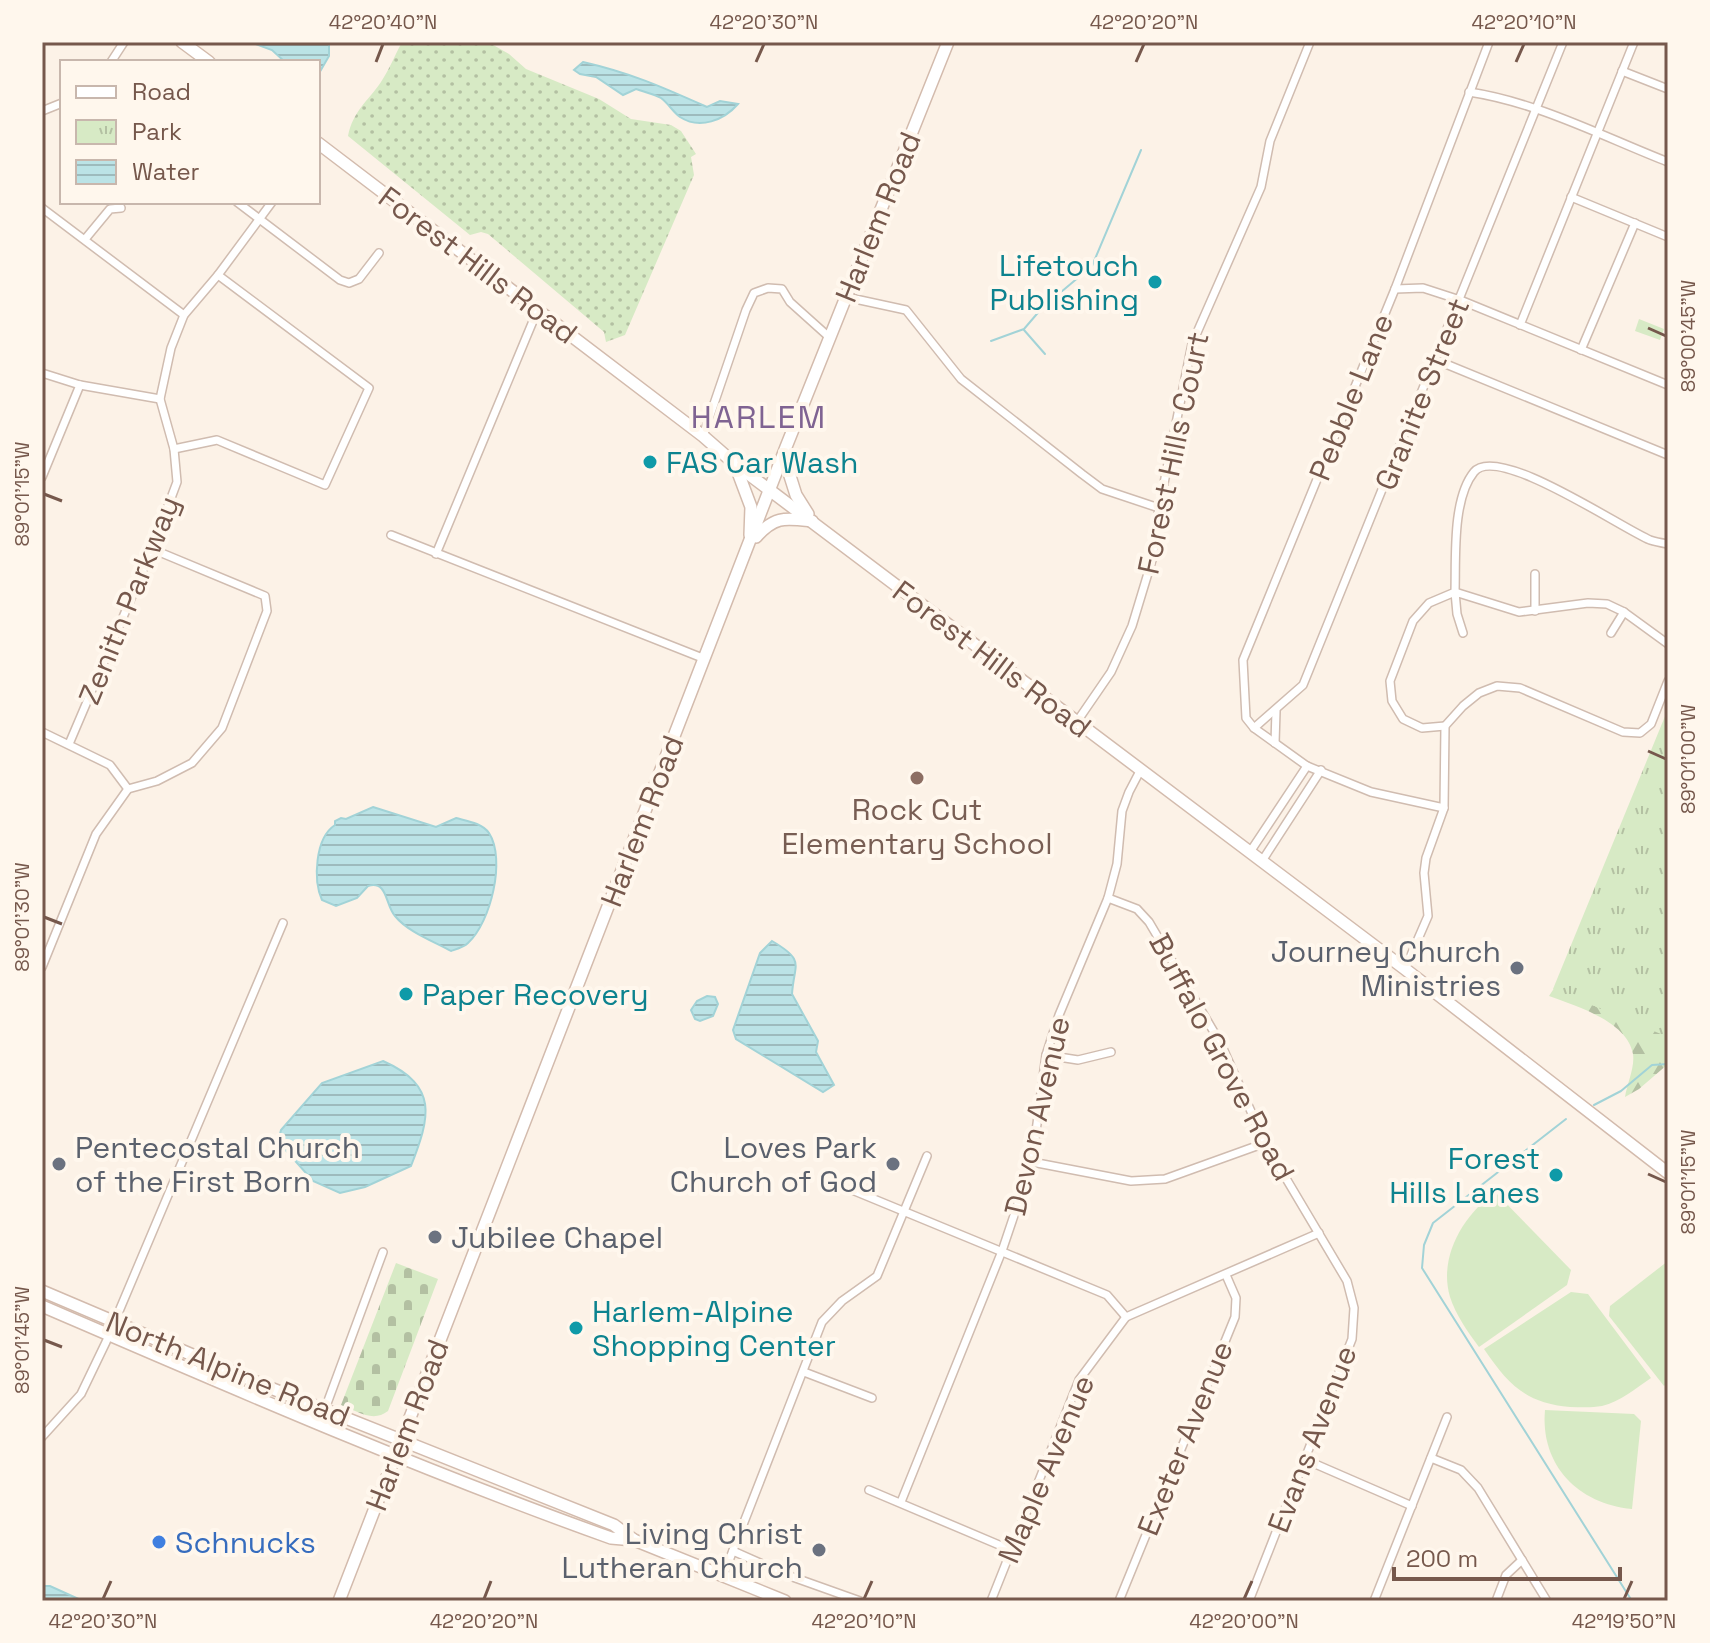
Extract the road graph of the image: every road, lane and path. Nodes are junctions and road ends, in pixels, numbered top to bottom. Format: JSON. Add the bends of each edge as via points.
{"nodes":[{"id":1,"x":124,"y":42,"type":"edge"},
{"id":2,"x":182,"y":42,"type":"edge"},
{"id":3,"x":948,"y":42,"type":"edge"},
{"id":4,"x":1310,"y":42,"type":"edge"},
{"id":5,"x":1489,"y":42,"type":"edge"},
{"id":6,"x":1563,"y":42,"type":"edge"},
{"id":7,"x":1634,"y":42,"type":"edge"},
{"id":8,"x":112,"y":60,"type":"edge"},
{"id":9,"x":206,"y":60,"type":"edge"},
{"id":10,"x":1622,"y":71,"type":"junction"},
{"id":11,"x":1668,"y":89,"type":"edge"},
{"id":12,"x":1469,"y":92,"type":"junction"},
{"id":13,"x":1536,"y":110,"type":"junction"},
{"id":14,"x":1597,"y":134,"type":"junction"},
{"id":15,"x":320,"y":145,"type":"edge"},
{"id":16,"x":1668,"y":162,"type":"edge"},
{"id":17,"x":1571,"y":197,"type":"junction"},
{"id":18,"x":239,"y":204,"type":"edge"},
{"id":19,"x":271,"y":204,"type":"edge"},
{"id":20,"x":42,"y":208,"type":"edge"},
{"id":21,"x":121,"y":208,"type":"dead end"},
{"id":22,"x":259,"y":220,"type":"junction"},
{"id":23,"x":1635,"y":223,"type":"junction"},
{"id":24,"x":1668,"y":237,"type":"edge"},
{"id":25,"x":86,"y":238,"type":"junction"},
{"id":26,"x":379,"y":253,"type":"dead end"},
{"id":27,"x":218,"y":275,"type":"junction"},
{"id":28,"x":1395,"y":289,"type":"junction"},
{"id":29,"x":846,"y":297,"type":"junction"},
{"id":30,"x":1460,"y":300,"type":"junction"},
{"id":31,"x":538,"y":309,"type":"junction"},
{"id":32,"x":184,"y":315,"type":"junction"},
{"id":33,"x":1520,"y":325,"type":"junction"},
{"id":34,"x":829,"y":337,"type":"junction"},
{"id":35,"x":1581,"y":350,"type":"junction"},
{"id":36,"x":1436,"y":360,"type":"junction"},
{"id":37,"x":42,"y":373,"type":"edge"},
{"id":38,"x":80,"y":385,"type":"junction"},
{"id":39,"x":1668,"y":385,"type":"edge"},
{"id":40,"x":160,"y":399,"type":"junction"},
{"id":41,"x":703,"y":436,"type":"junction"},
{"id":42,"x":174,"y":449,"type":"junction"},
{"id":43,"x":784,"y":455,"type":"junction"},
{"id":44,"x":1668,"y":455,"type":"edge"},
{"id":45,"x":735,"y":464,"type":"junction"},
{"id":46,"x":42,"y":477,"type":"edge"},
{"id":47,"x":770,"y":490,"type":"junction"},
{"id":48,"x":1159,"y":508,"type":"junction"},
{"id":49,"x":812,"y":522,"type":"junction"},
{"id":50,"x":391,"y":535,"type":"dead end"},
{"id":51,"x":750,"y":543,"type":"junction"},
{"id":52,"x":1668,"y":544,"type":"edge"},
{"id":53,"x":152,"y":549,"type":"junction"},
{"id":54,"x":436,"y":554,"type":"junction"},
{"id":55,"x":1535,"y":574,"type":"dead end"},
{"id":56,"x":1455,"y":592,"type":"junction"},
{"id":57,"x":1535,"y":611,"type":"junction"},
{"id":58,"x":1624,"y":612,"type":"junction"},
{"id":59,"x":1463,"y":633,"type":"dead end"},
{"id":60,"x":1611,"y":633,"type":"dead end"},
{"id":61,"x":1668,"y":644,"type":"edge"},
{"id":62,"x":705,"y":659,"type":"junction"},
{"id":63,"x":1668,"y":681,"type":"edge"},
{"id":64,"x":1276,"y":711,"type":"junction"},
{"id":65,"x":1076,"y":723,"type":"junction"},
{"id":66,"x":1445,"y":726,"type":"junction"},
{"id":67,"x":1254,"y":728,"type":"junction"},
{"id":68,"x":42,"y":732,"type":"edge"},
{"id":69,"x":1275,"y":743,"type":"junction"},
{"id":70,"x":69,"y":744,"type":"junction"},
{"id":71,"x":1307,"y":766,"type":"junction"},
{"id":72,"x":1321,"y":770,"type":"junction"},
{"id":73,"x":1140,"y":771,"type":"junction"},
{"id":74,"x":128,"y":789,"type":"junction"},
{"id":75,"x":1444,"y":808,"type":"junction"},
{"id":76,"x":1250,"y":852,"type":"junction"},
{"id":77,"x":1262,"y":861,"type":"junction"},
{"id":78,"x":1108,"y":898,"type":"junction"},
{"id":79,"x":283,"y":923,"type":"dead end"},
{"id":80,"x":42,"y":967,"type":"edge"},
{"id":81,"x":1405,"y":969,"type":"junction"},
{"id":82,"x":1111,"y":1052,"type":"dead end"},
{"id":83,"x":1046,"y":1055,"type":"junction"},
{"id":84,"x":1265,"y":1143,"type":"junction"},
{"id":85,"x":927,"y":1156,"type":"dead end"},
{"id":86,"x":1032,"y":1162,"type":"junction"},
{"id":87,"x":1668,"y":1173,"type":"edge"},
{"id":88,"x":852,"y":1190,"type":"dead end"},
{"id":89,"x":906,"y":1212,"type":"junction"},
{"id":90,"x":1319,"y":1233,"type":"junction"},
{"id":91,"x":1002,"y":1251,"type":"junction"},
{"id":92,"x":383,"y":1252,"type":"dead end"},
{"id":93,"x":1226,"y":1275,"type":"junction"},
{"id":94,"x":42,"y":1291,"type":"edge"},
{"id":95,"x":42,"y":1306,"type":"edge"},
{"id":96,"x":1126,"y":1317,"type":"junction"},
{"id":97,"x":114,"y":1322,"type":"junction"},
{"id":98,"x":109,"y":1335,"type":"junction"},
{"id":99,"x":804,"y":1372,"type":"junction"},
{"id":100,"x":872,"y":1398,"type":"dead end"},
{"id":101,"x":325,"y":1409,"type":"junction"},
{"id":102,"x":1447,"y":1417,"type":"dead end"},
{"id":103,"x":42,"y":1437,"type":"edge"},
{"id":104,"x":401,"y":1439,"type":"junction"},
{"id":105,"x":394,"y":1455,"type":"junction"},
{"id":106,"x":1431,"y":1458,"type":"junction"},
{"id":107,"x":1306,"y":1460,"type":"junction"},
{"id":108,"x":869,"y":1490,"type":"dead end"},
{"id":109,"x":901,"y":1502,"type":"junction"},
{"id":110,"x":1412,"y":1506,"type":"junction"},
{"id":111,"x":634,"y":1540,"type":"junction"},
{"id":112,"x":1011,"y":1550,"type":"junction"},
{"id":113,"x":733,"y":1551,"type":"junction"},
{"id":114,"x":1522,"y":1560,"type":"junction"},
{"id":115,"x":723,"y":1576,"type":"junction"},
{"id":116,"x":339,"y":1601,"type":"edge"},
{"id":117,"x":785,"y":1601,"type":"edge"},
{"id":118,"x":860,"y":1601,"type":"edge"},
{"id":119,"x":991,"y":1601,"type":"edge"},
{"id":120,"x":1119,"y":1601,"type":"edge"},
{"id":121,"x":1249,"y":1601,"type":"edge"},
{"id":122,"x":1374,"y":1601,"type":"edge"},
{"id":123,"x":1496,"y":1601,"type":"edge"},
{"id":124,"x":1547,"y":1601,"type":"edge"}],
"edges":[{"from":1,"to":8,"type":"street"},
{"from":2,"to":9,"type":"main road"},
{"from":3,"to":29,"type":"main road","name":"Harlem Road"},
{"from":4,"to":48,"type":"street","name":"Forest Hills Court","via":[[1270,141],[1261,187],[1192,344]]},
{"from":5,"to":12,"type":"street","name":"Pebble Lane"},
{"from":6,"to":13,"type":"street","name":"Granite Street"},
{"from":7,"to":10,"type":"street"},
{"from":10,"to":11,"type":"street"},
{"from":10,"to":14,"type":"street"},
{"from":12,"to":13,"type":"street"},
{"from":12,"to":28,"type":"street","name":"Pebble Lane"},
{"from":13,"to":14,"type":"street"},
{"from":13,"to":30,"type":"street","name":"Granite Street"},
{"from":14,"to":16,"type":"street"},
{"from":14,"to":17,"type":"street"},
{"from":15,"to":31,"type":"main road","name":"Forest Hills Road"},
{"from":17,"to":23,"type":"street"},
{"from":17,"to":33,"type":"street"},
{"from":18,"to":22,"type":"street"},
{"from":19,"to":22,"type":"street","name":"Zenith Parkway"},
{"from":20,"to":25,"type":"street"},
{"from":21,"to":25,"type":"street","via":[[110,209]]},
{"from":22,"to":26,"type":"street","via":[[349,283],[359,279]]},
{"from":22,"to":27,"type":"street","name":"Zenith Parkway"},
{"from":23,"to":24,"type":"street"},
{"from":23,"to":35,"type":"street"},
{"from":25,"to":32,"type":"street"},
{"from":27,"to":32,"type":"street","name":"Zenith Parkway"},
{"from":27,"to":42,"type":"street","via":[[369,388],[325,485],[217,440]]},
{"from":28,"to":30,"type":"street","via":[[1423,288]]},
{"from":28,"to":67,"type":"street","name":"Pebble Lane","via":[[1243,660],[1246,718]]},
{"from":29,"to":34,"type":"main road","name":"Harlem Road"},
{"from":29,"to":48,"type":"street","via":[[906,310],[961,379],[1055,453],[1102,489]]},
{"from":30,"to":33,"type":"street"},
{"from":30,"to":36,"type":"street","name":"Granite Street"},
{"from":31,"to":41,"type":"main road","name":"Forest Hills Road"},
{"from":31,"to":54,"type":"street"},
{"from":32,"to":40,"type":"street","name":"Zenith Parkway"},
{"from":33,"to":35,"type":"street"},
{"from":34,"to":41,"type":"street","via":[[782,289],[754,293]]},
{"from":34,"to":43,"type":"main road","name":"Harlem Road"},
{"from":35,"to":39,"type":"street"},
{"from":36,"to":44,"type":"street"},
{"from":36,"to":64,"type":"street","name":"Granite Street","via":[[1303,685]]},
{"from":37,"to":38,"type":"street"},
{"from":38,"to":40,"type":"street"},
{"from":38,"to":46,"type":"street"},
{"from":40,"to":42,"type":"street","name":"Zenith Parkway"},
{"from":41,"to":45,"type":"main road","name":"Forest Hills Road"},
{"from":42,"to":53,"type":"street","name":"Zenith Parkway","via":[[177,482]]},
{"from":43,"to":47,"type":"main road","name":"Harlem Road"},
{"from":43,"to":49,"type":"main road","via":[[796,495]]},
{"from":45,"to":47,"type":"main road","name":"Forest Hills Road"},
{"from":45,"to":51,"type":"main road","via":[[751,507]]},
{"from":47,"to":49,"type":"main road","name":"Forest Hills Road"},
{"from":47,"to":51,"type":"main road","name":"Harlem Road"},
{"from":48,"to":65,"type":"street","name":"Forest Hills Court","via":[[1152,560],[1132,626],[1111,672]]},
{"from":49,"to":51,"type":"main road","via":[[774,521]]},
{"from":49,"to":65,"type":"main road","name":"Forest Hills Road"},
{"from":50,"to":54,"type":"street"},
{"from":51,"to":62,"type":"main road","name":"Harlem Road"},
{"from":52,"to":56,"type":"street","via":[[1513,471],[1480,465],[1460,503]]},
{"from":53,"to":70,"type":"street","name":"Zenith Parkway"},
{"from":53,"to":74,"type":"street","via":[[265,596],[267,611],[222,728],[192,763]]},
{"from":54,"to":62,"type":"street"},
{"from":55,"to":57,"type":"street"},
{"from":56,"to":57,"type":"street","via":[[1519,612]]},
{"from":56,"to":59,"type":"street"},
{"from":56,"to":66,"type":"street","via":[[1429,603],[1413,621],[1390,681],[1392,701],[1403,719],[1422,728]]},
{"from":57,"to":58,"type":"street","via":[[1588,603]]},
{"from":58,"to":60,"type":"street"},
{"from":58,"to":61,"type":"street"},
{"from":62,"to":104,"type":"main road","name":"Harlem Road"},
{"from":63,"to":66,"type":"street","via":[[1651,724],[1640,733],[1623,732],[1520,688],[1497,686],[1471,699]]},
{"from":64,"to":67,"type":"street","name":"Granite Street"},
{"from":64,"to":69,"type":"street"},
{"from":65,"to":73,"type":"main road","name":"Forest Hills Road"},
{"from":66,"to":75,"type":"street"},
{"from":67,"to":69,"type":"street"},
{"from":68,"to":70,"type":"street"},
{"from":69,"to":71,"type":"street"},
{"from":70,"to":74,"type":"street","via":[[110,765]]},
{"from":71,"to":72,"type":"street"},
{"from":71,"to":76,"type":"street"},
{"from":72,"to":75,"type":"street","via":[[1371,792]]},
{"from":72,"to":77,"type":"street"},
{"from":73,"to":76,"type":"main road","name":"Forest Hills Road"},
{"from":73,"to":78,"type":"street","name":"Devon Avenue","via":[[1122,811]]},
{"from":74,"to":80,"type":"street","via":[[96,834]]},
{"from":75,"to":81,"type":"street","via":[[1426,858],[1428,916]]},
{"from":76,"to":77,"type":"main road","name":"Forest Hills Road"},
{"from":77,"to":81,"type":"main road","name":"Forest Hills Road"},
{"from":78,"to":83,"type":"street","name":"Devon Avenue"},
{"from":78,"to":84,"type":"street","name":"Buffalo Grove Road","via":[[1137,909],[1149,922],[1221,1044]]},
{"from":79,"to":97,"type":"street"},
{"from":81,"to":87,"type":"main road","name":"Forest Hills Road"},
{"from":82,"to":83,"type":"street","via":[[1078,1060]]},
{"from":83,"to":86,"type":"street","name":"Devon Avenue"},
{"from":84,"to":86,"type":"street","via":[[1165,1179],[1131,1181]]},
{"from":84,"to":90,"type":"street","name":"Buffalo Grove Road"},
{"from":85,"to":89,"type":"street"},
{"from":86,"to":91,"type":"street","name":"Devon Avenue"},
{"from":88,"to":89,"type":"street"},
{"from":89,"to":91,"type":"street"},
{"from":89,"to":99,"type":"street","via":[[877,1276],[822,1322]]},
{"from":90,"to":93,"type":"street"},
{"from":90,"to":107,"type":"street","name":"Evans Avenue","via":[[1347,1281],[1354,1308],[1352,1339]]},
{"from":91,"to":96,"type":"street","via":[[1107,1295]]},
{"from":91,"to":109,"type":"street","name":"Devon Avenue"},
{"from":92,"to":101,"type":"street"},
{"from":93,"to":96,"type":"street"},
{"from":93,"to":120,"type":"street","name":"Exeter Avenue","via":[[1236,1298],[1235,1317]]},
{"from":94,"to":97,"type":"main road","name":"North Alpine Road"},
{"from":95,"to":98,"type":"main road","name":"North Alpine Road"},
{"from":96,"to":112,"type":"street","name":"Maple Avenue","via":[[1079,1380]]},
{"from":97,"to":98,"type":"street"},
{"from":97,"to":101,"type":"main road","name":"North Alpine Road"},
{"from":98,"to":103,"type":"street","via":[[81,1394]]},
{"from":98,"to":105,"type":"main road","name":"North Alpine Road"},
{"from":99,"to":100,"type":"street"},
{"from":99,"to":113,"type":"street"},
{"from":101,"to":104,"type":"main road","name":"North Alpine Road"},
{"from":102,"to":106,"type":"street"},
{"from":104,"to":105,"type":"main road","name":"Harlem Road"},
{"from":104,"to":111,"type":"main road","name":"North Alpine Road","via":[[614,1525]]},
{"from":105,"to":111,"type":"main road","name":"North Alpine Road","via":[[611,1538]]},
{"from":105,"to":116,"type":"main road","name":"Harlem Road"},
{"from":106,"to":110,"type":"street"},
{"from":106,"to":114,"type":"street","via":[[1461,1470],[1478,1488]]},
{"from":107,"to":110,"type":"street"},
{"from":107,"to":121,"type":"street","name":"Evans Avenue"},
{"from":108,"to":109,"type":"street"},
{"from":109,"to":112,"type":"street"},
{"from":110,"to":122,"type":"street"},
{"from":111,"to":115,"type":"main road","name":"North Alpine Road"},
{"from":112,"to":119,"type":"street","name":"Maple Avenue"},
{"from":113,"to":115,"type":"street"},
{"from":113,"to":118,"type":"street"},
{"from":114,"to":123,"type":"street","via":[[1506,1575]]},
{"from":114,"to":124,"type":"street"},
{"from":115,"to":117,"type":"main road","name":"North Alpine Road"}]}
